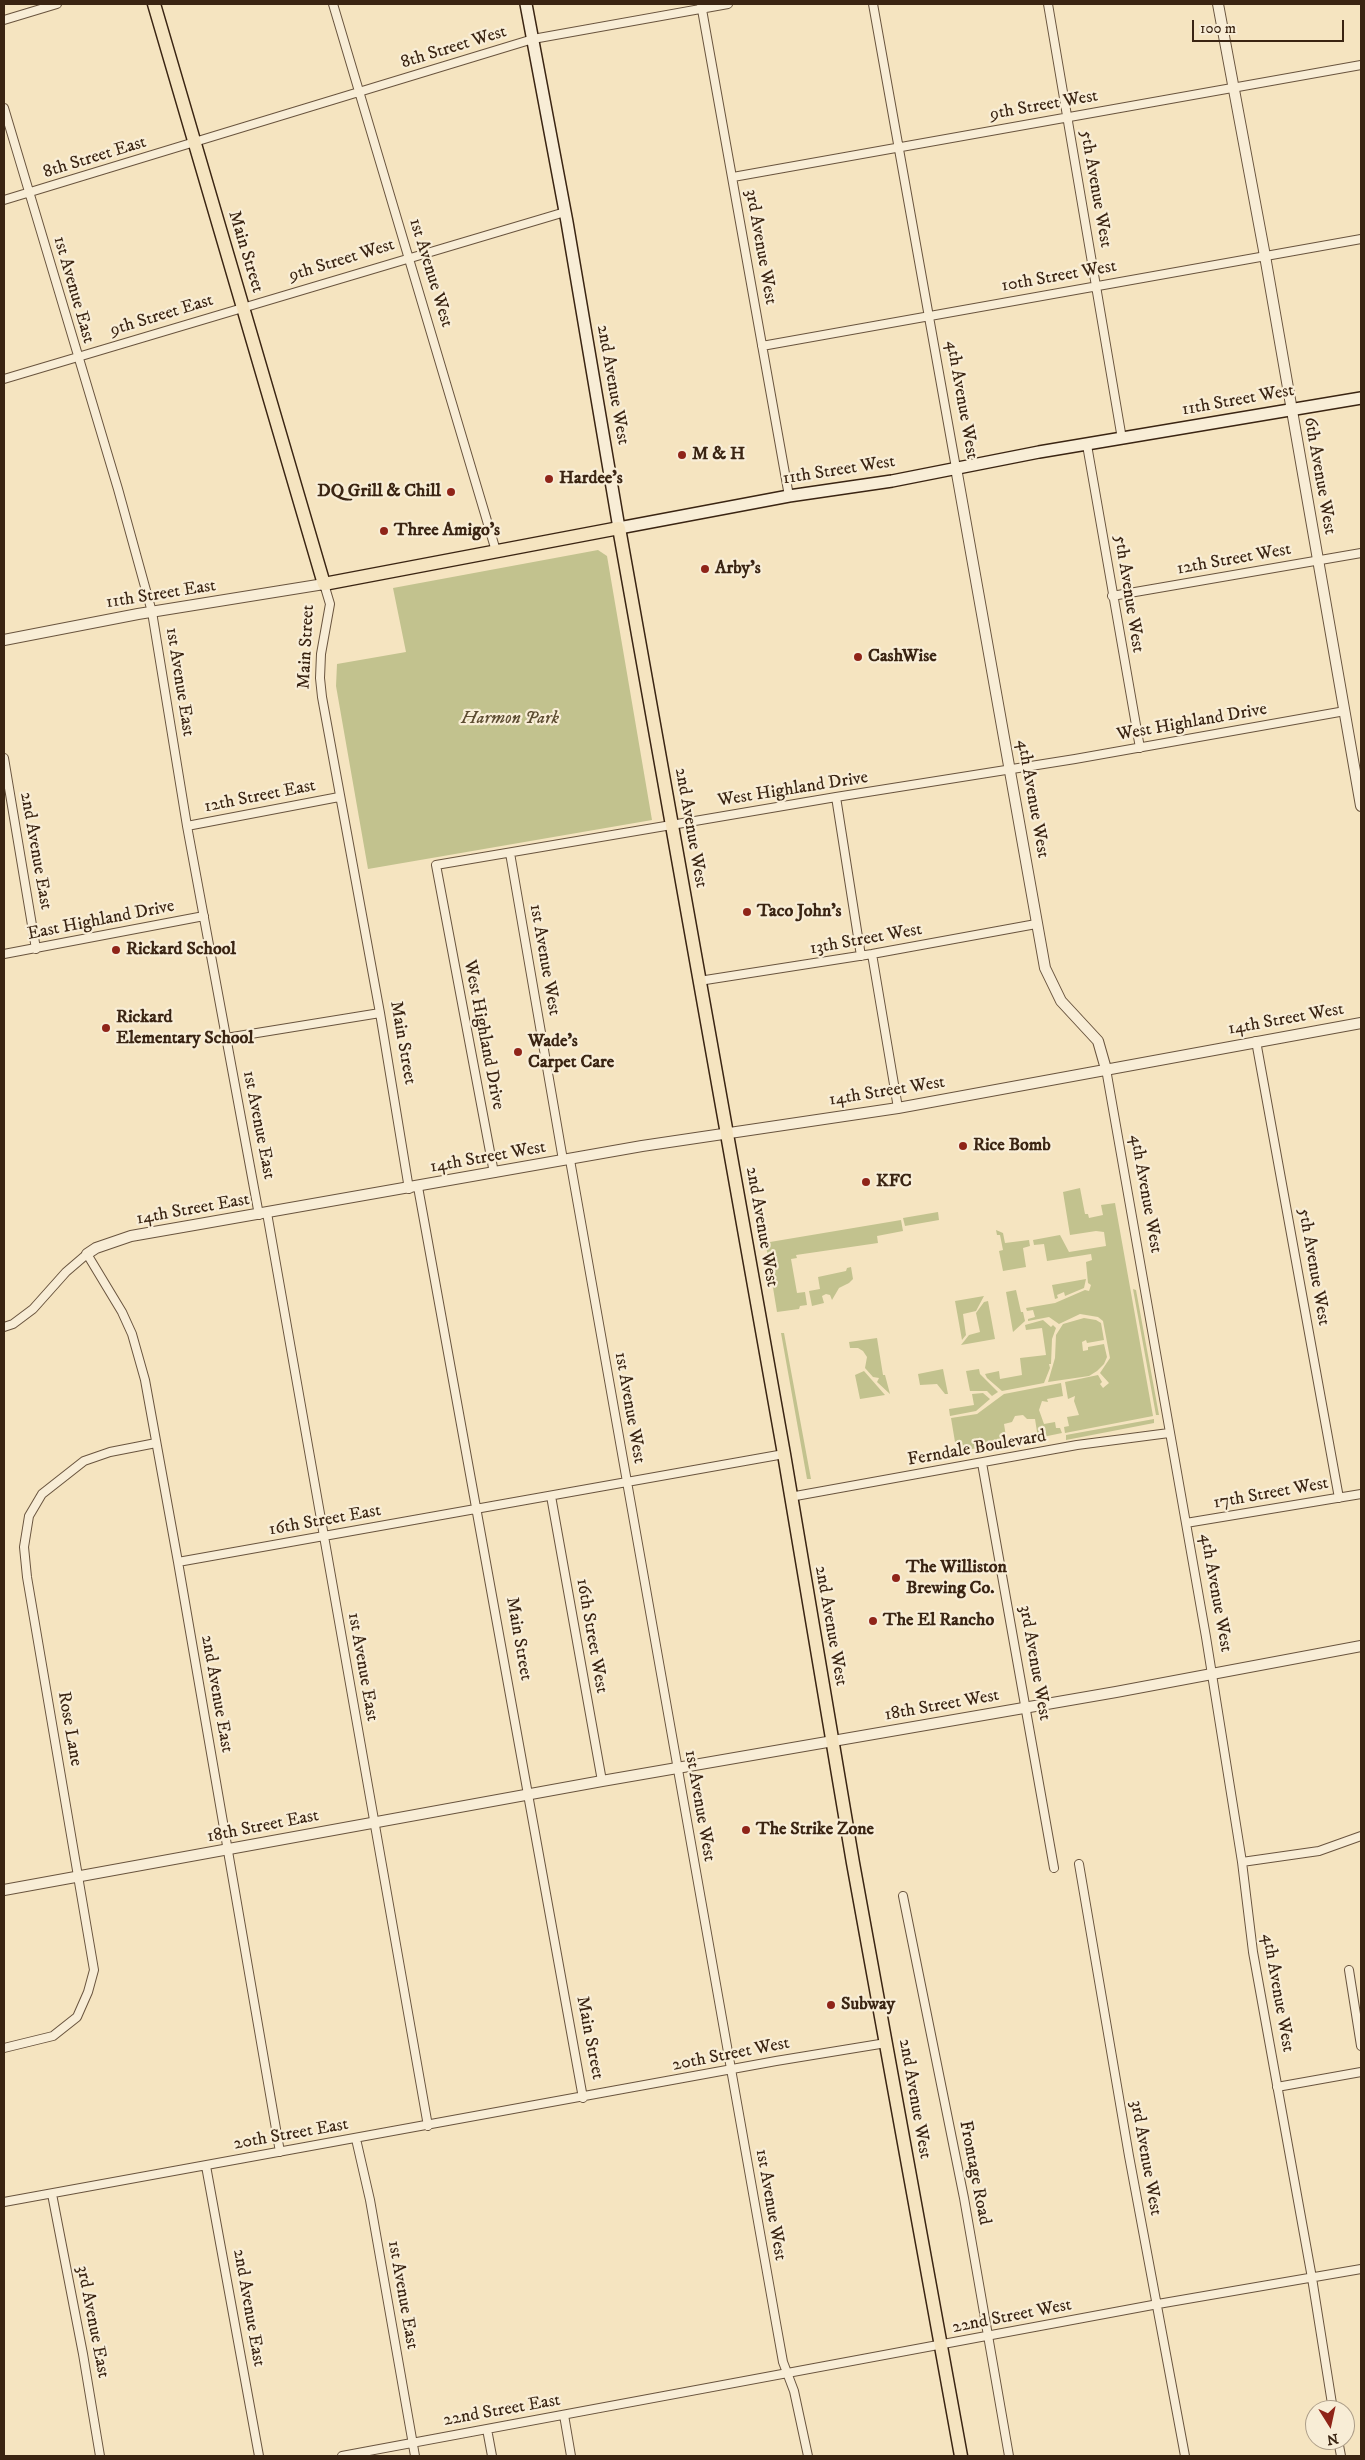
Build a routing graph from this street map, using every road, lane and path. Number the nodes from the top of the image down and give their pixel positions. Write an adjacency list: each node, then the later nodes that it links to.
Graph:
1 (57, 4): 10 (street)
2 (154, 4): 17 (main road, Main Street)
3 (333, 4): 14 (street, 1st Avenue West)
4 (526, 4): 11 (main road, 2nd Avenue West)
5 (728, 4): 9 (street, 8th Street West)
6 (873, 4): 18 (street, 4th Avenue West)
7 (1048, 4): 16 (street, 5th Avenue West)
8 (1218, 4): 13 (street, 6th Avenue West)
9 (701, 6): 11 (street, 8th Street West); 19 (street, 3rd Avenue West)
10 (4, 20)
11 (533, 39): 14 (street, 8th Street West); 22 (main road, 2nd Avenue West)
12 (1361, 65): 13 (street, 9th Street West)
13 (1232, 88): 16 (street, 9th Street West); 24 (street, 6th Avenue West)
14 (360, 93): 17 (street, 8th Street West); 25 (street, 1st Avenue West)
15 (4, 108): 20 (street, 1st Avenue East)
16 (1067, 118): 18 (street, 9th Street West); 26 (street, 5th Avenue West)
17 (194, 144): 20 (street, 8th Street East); 27 (main road, Main Street)
18 (899, 147): 19 (street, 9th Street West); 28 (street, 4th Avenue West)
19 (733, 177): 29 (street, 3rd Avenue West)
20 (29, 193): 21 (street, 8th Street East); 30 (street, 1st Avenue East)
21 (4, 200)
22 (565, 212): 25 (street, 9th Street West); 38 (main road, 2nd Avenue West)
23 (1361, 239): 24 (street, 10th Street West)
24 (1265, 256): 26 (street, 10th Street West); 33 (street, 6th Avenue West)
25 (409, 257): 27 (street, 9th Street West); 39 (street, 1st Avenue West)
26 (1096, 286): 28 (street, 10th Street West); 34 (street, 5th Avenue West)
27 (243, 307): 30 (street, 9th Street East); 42 (main road, Main Street)
28 (929, 315): 29 (street, 10th Street West); 36 (street, 4th Avenue West)
29 (762, 346): 37 (street, 3rd Avenue West)
30 (76, 357): 31 (street, 9th Street East); 44 (street, 1st Avenue East)
31 (4, 379)
32 (1361, 398): 33 (main road, 11th Street West)
33 (1291, 410): 34 (main road, 11th Street West); 41 (street, 6th Avenue West)
34 (1122, 438): 35 (main road, 11th Street West)
35 (1087, 445): 36 (main road, 11th Street West); 43 (street, 5th Avenue West)
36 (956, 468): 37 (main road, 11th Street West); 49 (street, 4th Avenue West)
37 (789, 496): 38 (main road, 11th Street West)
38 (620, 528): 39 (main road, 11th Street West); 54 (main road, 2nd Avenue West)
39 (496, 551): 42 (main road, 11th Street West)
40 (1361, 553): 41 (street, 12th Street West)
41 (1318, 560): 43 (street, 12th Street West); 46 (street, 6th Avenue West)
42 (324, 584): 44 (street, 11th Street East); 50 (street, Main Street)
43 (1112, 596): 47 (street, 5th Avenue West)
44 (152, 612): 45 (street, 11th Street East); 53 (street, 1st Avenue East)
45 (4, 640)
46 (1345, 711): 47 (street, West Highland Drive); 52 (street, 6th Avenue West)
47 (1140, 748): 49 (street, West Highland Drive)
48 (4, 758): 58 (street, 2nd Avenue East)
49 (1011, 770): 51 (street, West Highland Drive); 57 (street, 4th Avenue West)
50 (339, 797): 53 (street, 12th Street East); 63 (street, Main Street)
51 (836, 797): 54 (street, West Highland Drive); 61 (street)
52 (1361, 806)
53 (187, 826): 56 (street, 1st Avenue East)
54 (672, 826): 55 (street, West Highland Drive); 62 (main road, 2nd Avenue West)
55 (510, 853): 70 (street, 1st Avenue West); 71 (street, West Highland Drive)
56 (204, 916): 58 (street, East Highland Drive); 65 (street, 1st Avenue East)
57 (1036, 924): 60 (street, 13th Street West); 67 (street, 4th Avenue West)
58 (36, 948): 59 (street, East Highland Drive)
59 (4, 954)
60 (872, 954): 61 (street, 13th Street West); 68 (street)
61 (861, 956): 62 (street, 13th Street West)
62 (700, 981): 69 (main road, 2nd Avenue West)
63 (380, 1013): 65 (street); 72 (street, Main Street)
64 (1361, 1023): 66 (street, 14th Street West)
65 (226, 1038): 73 (street, 1st Avenue East)
66 (1256, 1041): 67 (street, 14th Street West); 84 (street, 5th Avenue West)
67 (1106, 1069): 68 (street, 14th Street West); 76 (street, 4th Avenue West)
68 (898, 1108): 69 (street, 14th Street West)
69 (726, 1133): 70 (street, 14th Street West); 78 (main road, 2nd Avenue West)
70 (567, 1160): 71 (street, 14th Street West); 80 (street, 1st Avenue West)
71 (494, 1173): 72 (street, 14th Street West)
72 (413, 1188): 73 (street, 14th Street East); 85 (street, Main Street)
73 (263, 1214): 74 (street, 14th Street East); 87 (street, 1st Avenue East)
74 (87, 1254): 75 (street, 14th Street East); 77 (street, 2nd Avenue East)
75 (4, 1327)
76 (1169, 1433): 79 (street, Ferndale Boulevard); 86 (street, 4th Avenue West)
77 (156, 1443): 88 (street, 2nd Avenue East); 102 (street, Rose Lane)
78 (784, 1454): 80 (street); 83 (main road, 2nd Avenue West)
79 (982, 1463): 83 (street, Ferndale Boulevard); 91 (street, 3rd Avenue West)
80 (627, 1482): 82 (street); 93 (street, 1st Avenue West)
81 (1361, 1494): 84 (street, 17th Street West)
82 (550, 1496): 85 (street); 94 (street, 16th Street West)
83 (790, 1497): 92 (main road, 2nd Avenue West)
84 (1339, 1498): 86 (street, 17th Street West)
85 (477, 1509): 87 (street, 16th Street East); 95 (street, Main Street)
86 (1186, 1523): 90 (street, 4th Avenue West)
87 (324, 1536): 88 (street, 16th Street East); 96 (street, 1st Avenue East)
88 (178, 1562): 98 (street, 2nd Avenue East)
89 (1361, 1646): 90 (street, 18th Street West)
90 (1212, 1674): 91 (street, 18th Street West); 99 (street, 4th Avenue West)
91 (1026, 1708): 92 (street, 18th Street West); 101 (street, 3rd Avenue West)
92 (833, 1741): 93 (street, 18th Street West); 106 (main road, 2nd Avenue West)
93 (677, 1768): 94 (street, 18th Street West); 109 (street, 1st Avenue West)
94 (602, 1781): 95 (street, 18th Street West)
95 (528, 1795): 96 (street, 18th Street East); 112 (street, Main Street)
96 (374, 1823): 98 (street, 18th Street East); 113 (street, 1st Avenue East)
97 (1361, 1836): 99 (street)
98 (228, 1850): 102 (street, 18th Street East); 115 (street, 2nd Avenue East)
99 (1242, 1862): 111 (street, 4th Avenue West)
100 (1079, 1864): 121 (street, 3rd Avenue West)
101 (1054, 1868)
102 (79, 1877): 103 (street, 18th Street East); 108 (street, Rose Lane)
103 (4, 1890)
104 (903, 1896): 122 (street, Frontage Road)
105 (1349, 1970): 107 (street)
106 (886, 2043): 109 (street, 20th Street West); 123 (main road, 2nd Avenue West)
107 (1361, 2046)
108 (4, 2048)
109 (732, 2070): 112 (street, 20th Street West); 124 (street, 1st Avenue West)
110 (1361, 2072): 111 (street)
111 (1277, 2087): 120 (street, 4th Avenue West)
112 (583, 2098): 113 (street, 20th Street East)
113 (428, 2126): 114 (street, 20th Street East)
114 (356, 2139): 115 (street, 20th Street East); 129 (street, 1st Avenue East)
115 (280, 2152): 116 (street, 20th Street East)
116 (206, 2166): 117 (street, 20th Street East); 131 (street, 2nd Avenue East)
117 (52, 2194): 118 (street, 20th Street East); 130 (street, 3rd Avenue East)
118 (4, 2202)
119 (1361, 2269): 120 (street, 22nd Street West)
120 (1312, 2278): 121 (street, 22nd Street West); 126 (street, 4th Avenue West)
121 (1158, 2304): 122 (street, 22nd Street West); 139 (street, 3rd Avenue West)
122 (988, 2336): 123 (street, 22nd Street West); 138 (street, Frontage Road)
123 (940, 2345): 124 (street, 22nd Street West); 137 (main road, 2nd Avenue West)
124 (787, 2374): 125 (street, 22nd Street West); 136 (street, 1st Avenue West)
125 (668, 2396): 127 (street, 22nd Street East)
126 (1331, 2400)
127 (564, 2415): 128 (street, 22nd Street East); 135 (street)
128 (487, 2429): 129 (street, 22nd Street East); 134 (street)
129 (413, 2443): 132 (street, 22nd Street East); 133 (street, 1st Avenue East)
130 (100, 2456)
131 (259, 2456)
132 (342, 2456)
133 (415, 2456)
134 (492, 2456)
135 (571, 2456)
136 (808, 2456)
137 (961, 2456)
138 (1009, 2456)
139 (1185, 2456)

